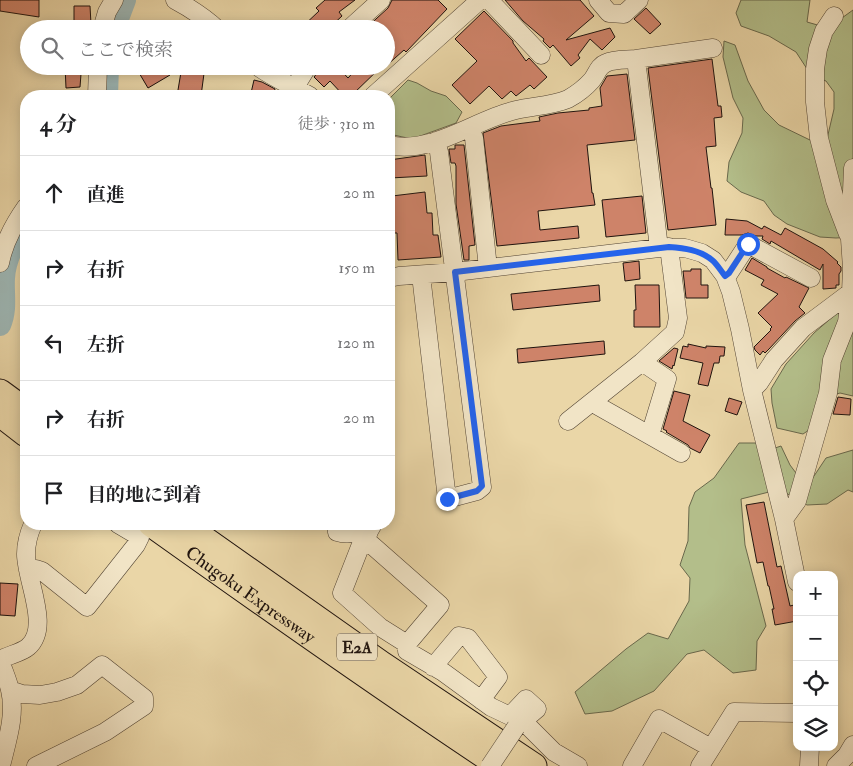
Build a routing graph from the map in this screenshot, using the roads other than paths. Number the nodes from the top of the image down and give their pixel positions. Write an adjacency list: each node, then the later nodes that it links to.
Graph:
1 (114, 0): 9 (street)
2 (174, 0): 10 (street)
3 (381, 0): 11 (street)
4 (480, 0): 21 (street)
5 (489, 0): 13 (street)
6 (598, 0): 7 (street)
7 (639, 0)
8 (834, 16): 27 (street)
9 (105, 20)
10 (207, 20)
11 (359, 20)
12 (713, 48): 14 (street)
13 (541, 55)
14 (636, 59): 22 (street); 28 (street)
15 (98, 75): 18 (street)
16 (271, 75): 19 (street)
17 (305, 75): 20 (street)
18 (97, 90)
19 (298, 90)
20 (302, 90)
21 (380, 90)
22 (470, 128): 23 (street); 30 (street)
23 (436, 141): 24 (street); 31 (street)
24 (395, 146)
25 (853, 168): 27 (street)
26 (20, 215): 29 (street)
27 (850, 239): 36 (street)
28 (664, 247): 30 (street); 33 (street); 37 (street)
29 (0, 263)
30 (488, 268): 31 (street)
31 (455, 272): 32 (street); 32 (street)
32 (421, 275): 34 (street)
33 (725, 276): 35 (street); 38 (street)
34 (395, 277)
35 (811, 278)
36 (851, 292): 38 (street); 47 (street)
37 (642, 362): 40 (street); 45 (street)
38 (752, 390): 47 (street)
39 (0, 392): 41 (highway)
40 (594, 401): 43 (street); 45 (street)
41 (20, 407)
42 (0, 414): 44 (highway)
43 (568, 421)
44 (20, 429)
45 (650, 434): 46 (street)
46 (681, 453)
47 (784, 519): 55 (street)
48 (30, 530): 54 (street)
49 (128, 530): 54 (street)
50 (158, 530): 69 (highway, Chugoku Expressway / E2A)
51 (192, 530): 70 (highway, Chugoku Expressway / E2A)
52 (337, 530): 53 (street)
53 (369, 532): 56 (street); 56 (street)
54 (28, 570): 57 (street)
55 (795, 571)
56 (407, 644): 58 (street)
57 (0, 660): 59 (street)
58 (433, 666): 60 (street); 60 (street)
59 (10, 690): 66 (street); 67 (street)
60 (482, 700): 62 (street)
61 (793, 713): 64 (street)
62 (520, 723): 68 (street, bridge); 71 (street)
63 (853, 745): 75 (street)
64 (711, 748): 72 (street); 73 (street)
65 (810, 751): 74 (street)
66 (1, 766)
67 (36, 766)
68 (490, 766)
69 (500, 766)
70 (534, 766)
71 (578, 766)
72 (632, 766)
73 (700, 766)
74 (809, 766)
75 (836, 766)

